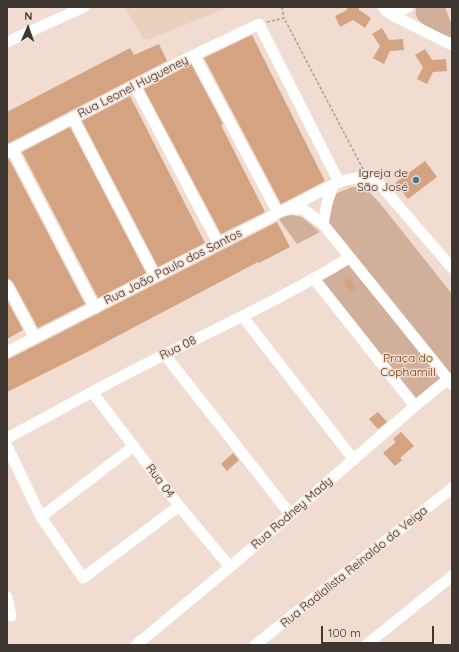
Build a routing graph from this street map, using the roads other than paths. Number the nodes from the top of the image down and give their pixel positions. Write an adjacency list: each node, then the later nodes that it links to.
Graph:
1 (84, 7): 5 (street)
2 (383, 7): 4 (street)
3 (408, 7): 4 (street)
4 (392, 15): 6 (street)
5 (7, 42)
6 (452, 45)
7 (194, 55): 8 (street, Rua Leonel Hugueney); 11 (street, Rua Leonel Hugueney); 12 (street)
8 (135, 86): 9 (street, Rua Leonel Hugueney); 14 (street)
9 (73, 118): 10 (street, Rua Leonel Hugueney); 17 (street)
10 (10, 150): 20 (street)
11 (336, 183): 12 (street, Rua João Paulo dos Santos); 13 (street); 16 (street, Rua João Paulo dos Santos)
12 (281, 211): 13 (street); 14 (street, Rua João Paulo dos Santos)
13 (323, 224): 15 (street)
14 (218, 244): 17 (street, Rua João Paulo dos Santos)
15 (349, 258): 18 (street, Rua 08); 25 (street)
16 (452, 268)
17 (155, 276): 20 (street, Rua João Paulo dos Santos)
18 (315, 280): 21 (street, Rua 08); 27 (street)
19 (7, 285): 22 (street)
20 (95, 308): 22 (street, Rua João Paulo dos Santos)
21 (243, 317): 24 (street, Rua 08); 31 (street)
22 (35, 338): 23 (street, Rua João Paulo dos Santos)
23 (7, 352)
24 (165, 355): 26 (street, Rua 08); 34 (street)
25 (450, 382): 27 (street, Rua Rodney Mady)
26 (93, 393): 28 (street, Rua 08); 30 (street, Rua 04)
27 (415, 406): 31 (street, Rua Rodney Mady)
28 (7, 438)
29 (7, 446): 35 (street)
30 (134, 446): 33 (street, Rua 04); 35 (street)
31 (354, 460): 34 (street, Rua Rodney Mady)
32 (452, 488): 41 (street, Rua Radialista Reinaldo da Veiga)
33 (179, 506): 35 (street); 36 (street, Rua 04)
34 (290, 514): 36 (street, Rua Rodney Mady)
35 (41, 517)
36 (230, 566): 40 (street, Rua Rodney Mady)
37 (452, 576): 42 (street)
38 (7, 597): 39 (street)
39 (11, 616)
40 (136, 645)
41 (255, 645)
42 (366, 645)

